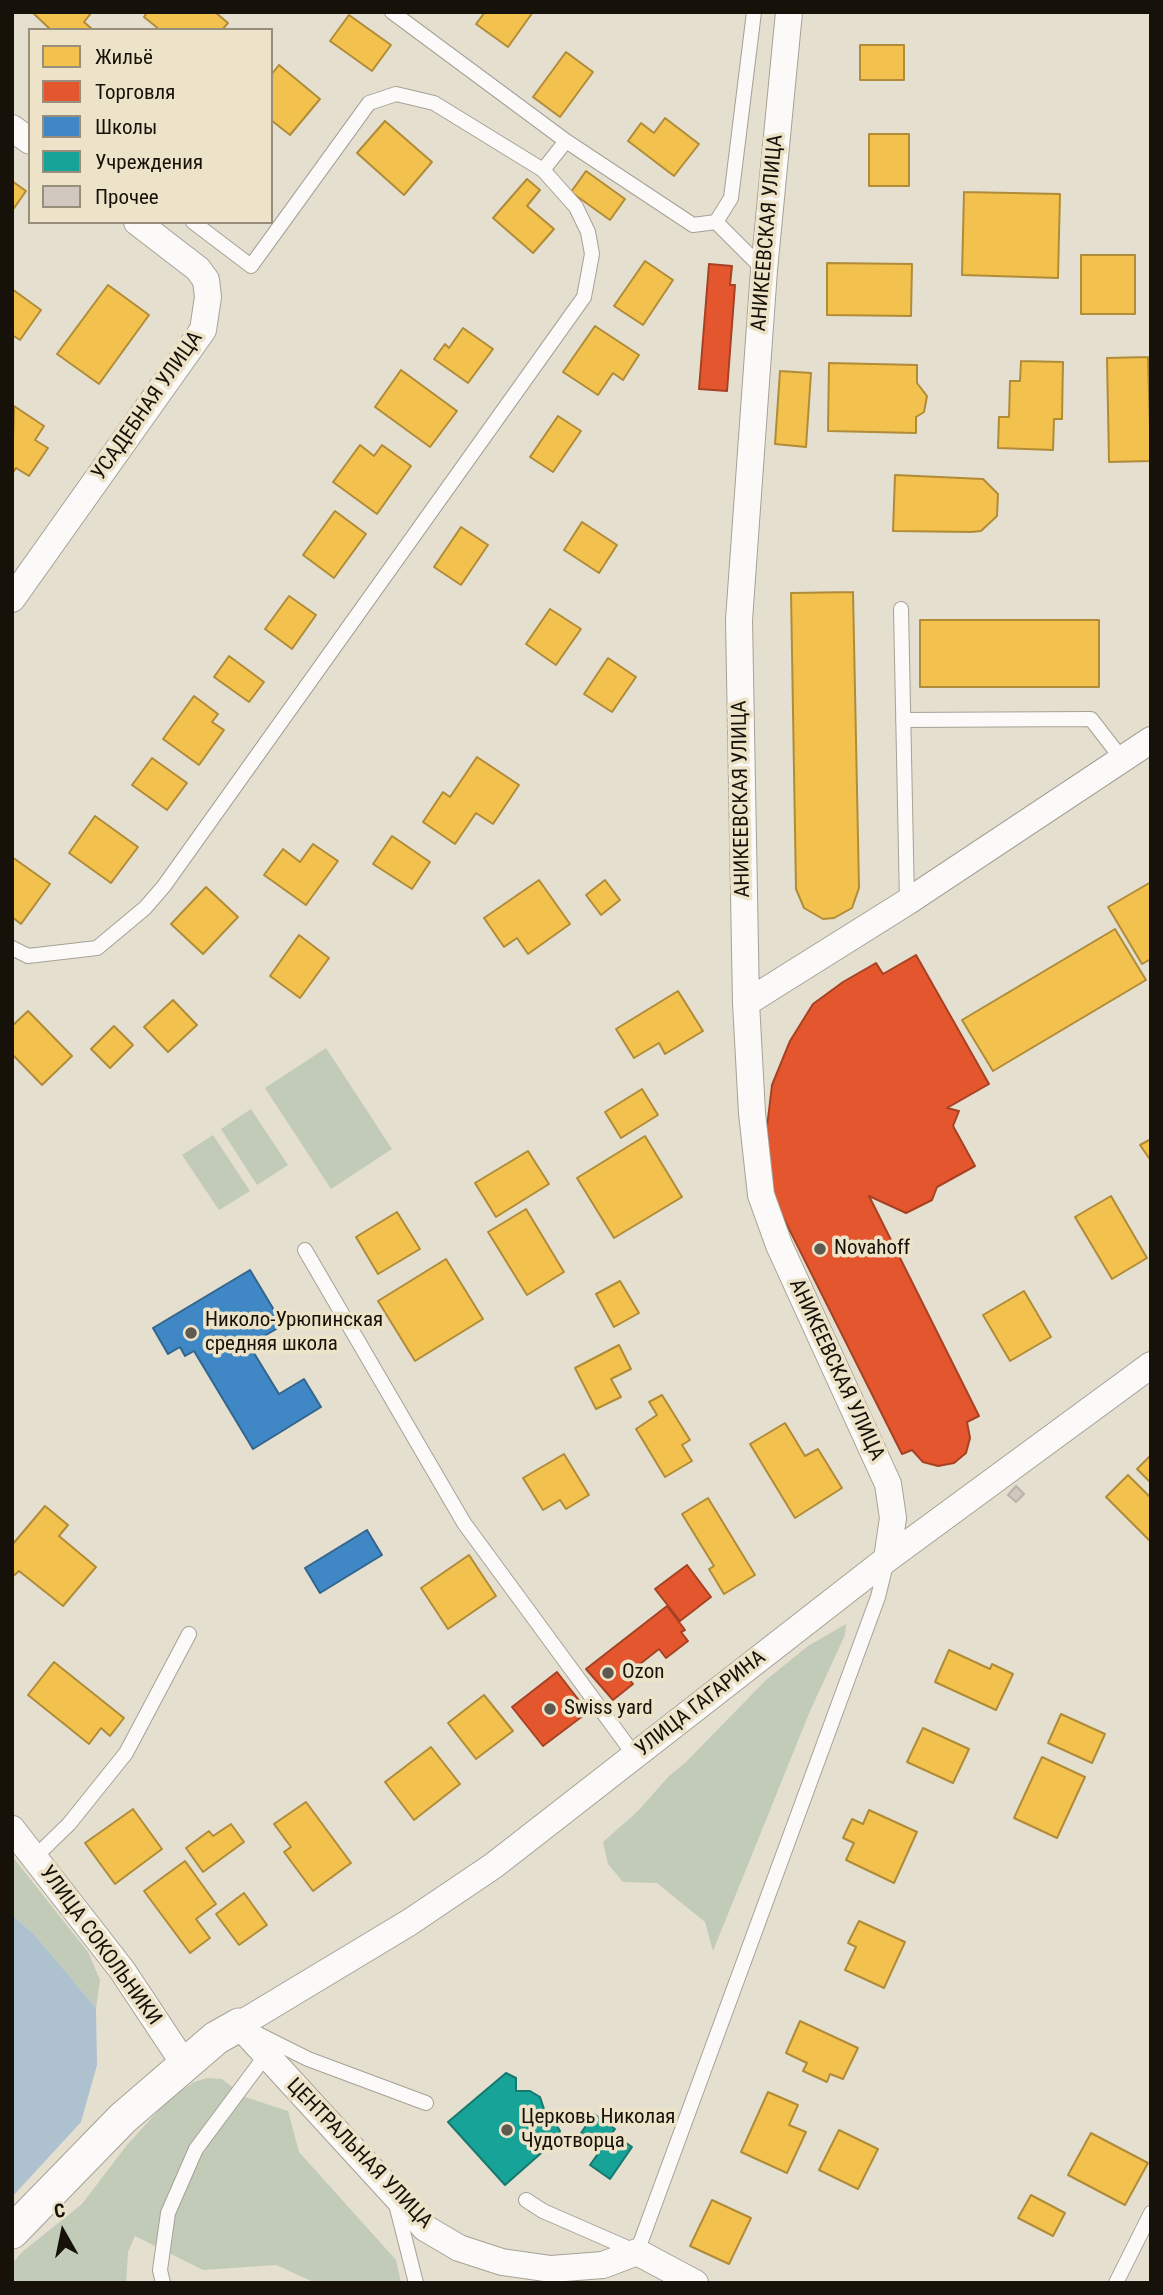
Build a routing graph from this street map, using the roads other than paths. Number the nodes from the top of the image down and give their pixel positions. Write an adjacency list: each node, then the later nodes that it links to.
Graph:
1 (392, 12): 6 (lane)
2 (754, 12): 8 (lane)
3 (789, 12): 11 (street, АНИКЕЕВСКАЯ УЛИЦА)
4 (12, 128): 5 (street)
5 (28, 140)
6 (566, 141): 7 (lane); 8 (lane)
7 (543, 170): 10 (lane); 18 (lane)
8 (716, 222): 11 (lane)
9 (140, 224): 12 (street, УСАДЕБНАЯ УЛИЦА)
10 (195, 224)
11 (764, 270): 19 (street, АНИКЕЕВСКАЯ УЛИЦА)
12 (12, 599)
13 (901, 609): 14 (lane)
14 (903, 720): 16 (lane); 17 (lane)
15 (1151, 740): 16 (street)
16 (1122, 759): 17 (street)
17 (907, 902): 19 (street)
18 (12, 948)
19 (746, 1003): 22 (street, АНИКЕЕВСКАЯ УЛИЦА)
20 (305, 1250): 24 (lane)
21 (1151, 1366): 22 (street, УЛИЦА ГАГАРИНА)
22 (887, 1559): 24 (street, УЛИЦА ГАГАРИНА); 35 (lane)
23 (189, 1634): 26 (lane)
24 (635, 1756): 27 (street, УЛИЦА ГАГАРИНА)
25 (12, 1829): 26 (street, УЛИЦА СОКОЛЬНИКИ)
26 (34, 1858): 29 (street, УЛИЦА СОКОЛЬНИКИ)
27 (239, 2025): 28 (street, ЦЕНТРАЛЬНАЯ УЛИЦА); 29 (street); 30 (lane)
28 (266, 2055): 31 (street, ЦЕНТРАЛЬНАЯ УЛИЦА); 36 (lane)
29 (184, 2065): 34 (street)
30 (426, 2104)
31 (394, 2195): 35 (street, ЦЕНТРАЛЬНАЯ УЛИЦА); 37 (lane)
32 (526, 2200): 35 (lane)
33 (1151, 2213): 39 (lane)
34 (12, 2232)
35 (637, 2252): 38 (street)
36 (163, 2283)
37 (416, 2283)
38 (695, 2283)
39 (1116, 2283)

